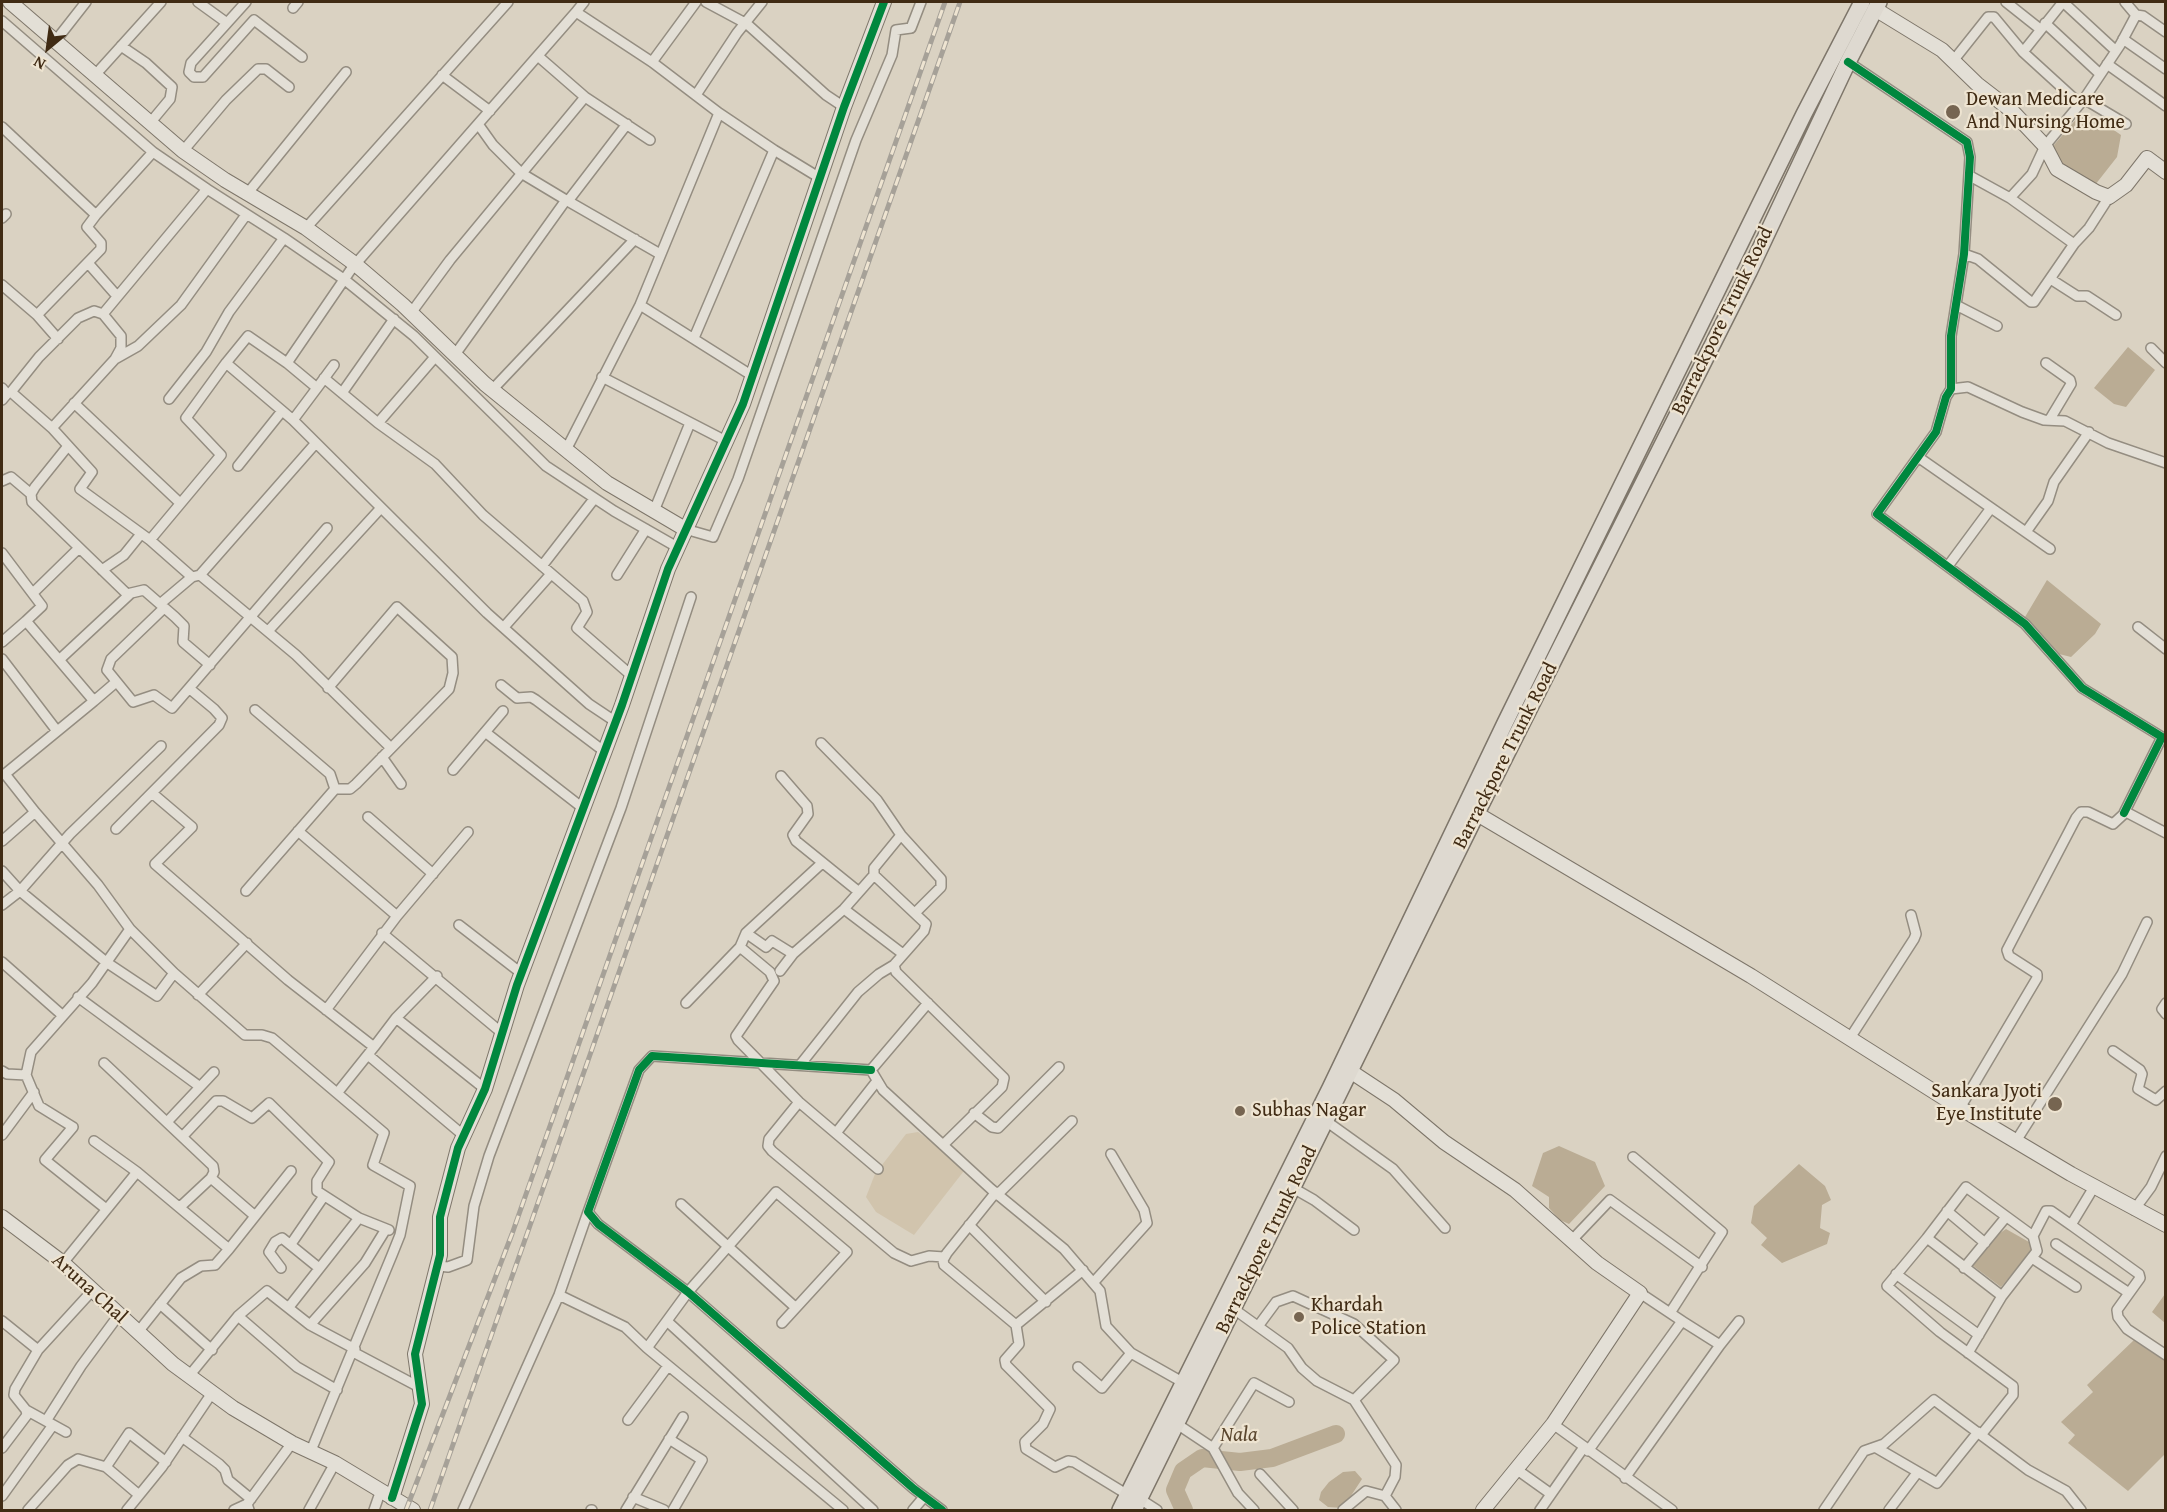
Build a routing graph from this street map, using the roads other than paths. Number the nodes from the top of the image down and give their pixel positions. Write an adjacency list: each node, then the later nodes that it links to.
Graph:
1 (10, 2): 24 (street)
2 (86, 2): 24 (street)
3 (161, 2): 26 (street)
4 (198, 2): 20 (street)
5 (246, 2): 20 (street)
6 (508, 2): 39 (street)
7 (584, 2): 17 (street)
8 (696, 2): 32 (street)
9 (706, 2): 21 (street)
10 (762, 2): 21 (street)
11 (884, 2): 45 (street)
12 (921, 2): 131 (street)
13 (2006, 2): 22 (street)
14 (2063, 2): 22 (street); 27 (street)
15 (2125, 2): 18 (street)
16 (1872, 4): 31 (street); 33 (main road, Barrackpore Trunk Road); 183 (main road, Barrackpore Trunk Road)
17 (576, 12): 30 (street); 32 (street)
18 (2136, 15): 23 (street); 25 (street)
19 (2, 21): 57 (street)
20 (227, 23): 29 (street)
21 (747, 24): 41 (street); 45 (street)
22 (2042, 26): 28 (street); 38 (street)
23 (2165, 29)
24 (57, 39): 37 (street)
25 (2122, 39): 27 (street); 35 (street)
26 (121, 46): 37 (street); 48 (street)
27 (2116, 51): 34 (street)
28 (2023, 52): 31 (street); 43 (street)
29 (302, 57)
30 (539, 57): 42 (street); 46 (street)
31 (1953, 61): 54 (street)
32 (652, 62): 41 (street)
33 (1848, 62): 60 (street); 183 (main road, Barrackpore Trunk Road)
34 (2107, 64): 38 (street); 44 (street)
35 (2166, 69)
36 (346, 72): 63 (street)
37 (96, 74): 48 (street)
38 (2100, 74): 43 (street)
39 (442, 75): 46 (street); 69 (street)
40 (289, 87): 56 (street)
41 (696, 95): 47 (street)
42 (585, 97): 50 (street); 59 (street)
43 (2082, 101): 51 (street); 54 (street)
44 (2166, 106)
45 (844, 107): 61 (street)
46 (490, 111): 49 (street)
47 (719, 113): 55 (street); 73 (street)
48 (150, 123): 56 (street)
49 (478, 124): 59 (street); 76 (street)
50 (627, 124): 53 (street); 66 (street)
51 (2126, 124)
52 (2, 127): 67 (street)
53 (650, 140)
54 (2045, 146): 64 (street); 65 (street)
55 (774, 150): 61 (street); 88 (street)
56 (183, 151): 63 (street)
57 (153, 152): 62 (street); 67 (street)
58 (2166, 172): 64 (street)
59 (521, 173): 66 (street); 82 (street)
60 (1970, 176): 65 (street); 74 (street)
61 (820, 178): 99 (street)
62 (207, 189): 68 (street); 79 (street)
63 (247, 194): 69 (street)
64 (2109, 197): 72 (street)
65 (2010, 198): 72 (street)
66 (567, 200): 71 (street); 91 (street)
67 (96, 215): 75 (street)
68 (246, 215): 70 (street); 93 (street)
69 (306, 228): 76 (street)
70 (284, 238): 76 (street); 107 (street)
71 (635, 239): 73 (street); 104 (street)
72 (2074, 244): 77 (street)
73 (660, 254): 80 (street)
74 (1964, 254): 77 (street); 81 (street)
75 (88, 263): 79 (street); 84 (street)
76 (350, 272): 82 (street); 86 (street); 95 (street)
77 (2052, 280): 85 (street)
78 (2, 285): 84 (street)
79 (117, 296): 83 (street)
80 (640, 304): 88 (street); 100 (street)
81 (1956, 305): 87 (street); 103 (street)
82 (411, 313): 91 (street)
83 (103, 314): 89 (street); 93 (street)
84 (37, 315): 89 (street)
85 (2116, 315)
86 (394, 319): 92 (street); 106 (street)
87 (1997, 326)
88 (694, 338): 99 (street)
89 (58, 339): 105 (street)
90 (2151, 348): 97 (street)
91 (454, 356): 104 (street)
92 (435, 357): 112 (street); 125 (street)
93 (116, 359): 108 (street)
94 (226, 363): 95 (street); 109 (street); 126 (street)
95 (287, 363): 102 (street)
96 (2046, 363): 110 (street)
97 (2166, 363)
98 (334, 364): 101 (street)
99 (751, 375): 116 (street)
100 (602, 377): 113 (street); 119 (street)
101 (324, 378): 102 (street); 106 (street)
102 (317, 388): 111 (street)
103 (1951, 389): 110 (street); 120 (street)
104 (492, 390): 119 (street)
105 (5, 393): 114 (street)
106 (342, 393): 112 (street)
107 (169, 399)
108 (74, 403): 114 (street); 126 (street)
109 (282, 411): 111 (street); 122 (street)
110 (2050, 419): 115 (street)
111 (293, 420): 117 (street)
112 (378, 423): 140 (street)
113 (690, 423): 116 (street); 129 (street)
114 (52, 428): 118 (street)
115 (2089, 432): 121 (street); 133 (street)
116 (726, 441): 131 (street)
117 (315, 444): 128 (street); 145 (street)
118 (68, 446): 124 (street); 134 (street)
119 (566, 450): 129 (street)
120 (1918, 457): 127 (street); 141 (street)
121 (2166, 463)
122 (238, 466)
123 (2, 481): 124 (street)
124 (31, 494): 137 (street)
125 (594, 499): 132 (street); 140 (street)
126 (180, 503): 135 (street)
127 (1991, 508): 133 (street); 141 (street)
128 (380, 509): 152 (street); 154 (street)
129 (654, 511): 131 (street)
130 (327, 528): 150 (street)
131 (685, 529): 136 (street)
132 (646, 530): 136 (street); 144 (street)
133 (2026, 532): 138 (street)
134 (141, 534): 135 (street); 142 (street)
135 (150, 540): 145 (street)
136 (677, 547): 160 (street)
137 (79, 548): 142 (street); 146 (street)
138 (2050, 549)
139 (2, 552): 146 (street)
140 (542, 566): 143 (street)
141 (1948, 566): 185 (street)
142 (102, 570): 147 (street)
143 (551, 574): 152 (street); 160 (street)
144 (617, 575)
145 (196, 576): 149 (street); 150 (street)
146 (34, 592): 151 (street)
147 (130, 594): 149 (street); 158 (street)
148 (691, 597): 302 (street)
149 (162, 606): 159 (street); 161 (street)
150 (252, 618): 154 (street); 159 (street)
151 (26, 621): 155 (street); 158 (street)
152 (504, 627): 168 (street)
153 (2138, 627): 156 (street)
154 (269, 630): 163 (street)
155 (2, 642)
156 (2166, 649)
157 (2, 659): 169 (street)
158 (59, 660): 165 (street)
159 (210, 665): 164 (street)
160 (632, 676): 168 (street)
161 (115, 683): 164 (street); 165 (street)
162 (501, 685): 174 (street)
163 (328, 688): 173 (street); 173 (street)
164 (190, 689): 181 (street)
165 (94, 701): 169 (street)
166 (255, 710): 180 (street)
167 (503, 711): 170 (street)
168 (616, 722): 174 (street)
169 (57, 731): 177 (street)
170 (485, 732): 176 (street); 182 (street)
171 (820, 742): 191 (street)
172 (161, 746): 193 (street)
173 (391, 748): 175 (street)
174 (605, 752): 182 (street)
175 (382, 757): 179 (street); 180 (street)
176 (453, 770)
177 (3, 771): 184 (street)
178 (781, 776): 194 (street)
179 (401, 784)
180 (336, 789): 188 (street)
181 (152, 793): 187 (street); 211 (street)
182 (584, 809): 220 (street)
183 (1471, 810): 232 (street); 242 (main road, Barrackpore Trunk Road); 319 (main road, Barrackpore Trunk Road)
184 (35, 812): 192 (street); 193 (street)
185 (2124, 813): 190 (street); 251 (street)
186 (368, 817): 196 (street)
187 (116, 829)
188 (298, 831): 199 (street); 204 (street)
189 (468, 832): 196 (street)
190 (2166, 833)
191 (901, 835): 197 (street); 203 (street)
192 (2, 841)
193 (63, 843): 198 (street); 208 (street)
194 (821, 864): 200 (street); 210 (street)
195 (2, 871): 198 (street)
196 (433, 874): 204 (street)
197 (874, 875): 200 (street); 203 (street)
198 (20, 891): 201 (street); 216 (street)
199 (246, 891)
200 (859, 892): 202 (street)
201 (2, 905)
202 (844, 909): 213 (street); 214 (street)
203 (915, 913): 214 (street)
204 (397, 915): 209 (street)
205 (1911, 915): 232 (street)
206 (2147, 922): 261 (street)
207 (459, 925): 220 (street)
208 (130, 929): 216 (street); 219 (street)
209 (382, 933): 221 (street); 227 (street)
210 (746, 933): 212 (street); 213 (street)
211 (247, 943): 222 (street); 227 (street)
212 (740, 947): 224 (street); 236 (street)
213 (793, 954): 218 (street)
214 (903, 954): 217 (street)
215 (2, 962): 229 (street)
216 (106, 962): 219 (street); 223 (street)
217 (894, 965): 225 (street); 237 (street)
218 (780, 971)
219 (174, 973): 222 (street)
220 (521, 973): 231 (street)
221 (437, 976): 230 (street); 231 (street)
222 (198, 994): 249 (street)
223 (78, 997): 229 (street); 245 (street)
224 (686, 1003)
225 (928, 1003): 239 (street); 252 (street)
226 (2166, 1003): 228 (street)
227 (326, 1010): 233 (street)
228 (2166, 1014)
229 (62, 1015): 243 (street)
230 (396, 1018): 233 (street); 246 (street)
231 (502, 1033): 246 (street)
232 (1850, 1038): 251 (street)
233 (371, 1051): 249 (street); 258 (street)
234 (2113, 1051): 247 (street)
235 (104, 1063): 255 (street)
236 (760, 1064): 237 (street); 250 (street); 279 (street)
237 (800, 1065): 239 (street)
238 (1059, 1067): 252 (street)
239 (871, 1070): 244 (street)
240 (2, 1071): 243 (street)
241 (214, 1071): 245 (street)
242 (1350, 1071): 254 (main road, Barrackpore Trunk Road); 293 (street)
243 (26, 1075): 248 (street)
244 (877, 1081): 256 (street); 262 (street)
245 (199, 1086): 255 (street)
246 (485, 1089): 258 (street)
247 (2166, 1091)
248 (33, 1092): 257 (street); 276 (street)
249 (338, 1092): 290 (street)
250 (799, 1102): 256 (street); 299 (street)
251 (1960, 1108): 261 (street)
252 (974, 1113): 262 (street)
253 (1072, 1121): 272 (street)
254 (1326, 1121): 271 (main road, Barrackpore Trunk Road); 287 (street)
255 (167, 1122): 259 (street)
256 (836, 1133): 266 (street)
257 (2, 1135)
258 (463, 1135): 302 (street)
259 (183, 1136): 269 (street); 273 (street)
260 (94, 1141): 268 (street)
261 (2016, 1141): 270 (street)
262 (943, 1145): 272 (street)
263 (1111, 1154): 309 (street)
264 (1633, 1156): 303 (street)
265 (2166, 1156): 277 (street)
266 (878, 1169)
267 (291, 1171): 280 (street)
268 (137, 1172): 275 (street); 276 (street)
269 (211, 1178): 275 (street); 280 (street)
270 (2094, 1187): 277 (street); 285 (street)
271 (1293, 1188): 289 (street); 319 (main road, Barrackpore Trunk Road)
272 (997, 1193): 284 (street); 307 (street)
273 (324, 1196): 283 (street); 295 (street)
274 (681, 1204): 298 (street)
275 (180, 1207): 297 (street)
276 (105, 1208): 301 (street)
277 (2134, 1209): 286 (street)
278 (1947, 1211): 282 (street); 292 (street); 294 (street)
279 (588, 1212): 312 (street); 315 (street)
280 (255, 1216): 297 (street)
281 (2, 1217): 301 (street, Aruna Chal)
282 (2007, 1217): 291 (street); 294 (street)
283 (359, 1218): 288 (street); 305 (street)
284 (969, 1225): 299 (street); 317 (street)
285 (2071, 1225): 291 (street); 314 (street)
286 (2166, 1225)
287 (1445, 1228)
288 (386, 1229): 290 (street); 330 (street)
289 (1354, 1230)
290 (400, 1235): 339 (street)
291 (2034, 1236): 300 (street)
292 (1927, 1238): 306 (street); 308 (street)
293 (1572, 1240): 303 (street); 313 (street)
294 (1985, 1243): 306 (street)
295 (291, 1244): 304 (street); 305 (street)
296 (2056, 1244): 314 (street)
297 (229, 1249): 318 (street)
298 (728, 1249): 312 (street); 321 (street); 321 (street)
299 (944, 1257): 331 (street)
300 (2032, 1258): 310 (street); 316 (street)
301 (63, 1263): 311 (street, Aruna Chal)
302 (438, 1266): 347 (street)
303 (1702, 1267): 322 (street)
304 (281, 1268)
305 (319, 1268): 320 (street)
306 (1964, 1268): 316 (street)
307 (1083, 1270): 309 (street); 317 (street)
308 (1896, 1274): 334 (street); 341 (street)
309 (1093, 1283): 340 (street)
310 (2076, 1287)
311 (92, 1291): 323 (street, Aruna Chal); 337 (street)
312 (688, 1292): 328 (street); 381 (street)
313 (1640, 1293): 322 (street); 357 (street)
314 (2129, 1293): 342 (street)
315 (559, 1295): 336 (street); 391 (street)
316 (2002, 1296): 334 (street)
317 (1046, 1302): 331 (street)
318 (160, 1304): 333 (street); 338 (street)
319 (1229, 1306): 332 (street); 346 (main road, Barrackpore Trunk Road); 356 (main road, Barrackpore Trunk Road)
320 (289, 1307): 324 (street); 330 (street)
321 (795, 1307): 329 (street)
322 (1670, 1313): 326 (street)
323 (118, 1316): 333 (street, Aruna Chal); 355 (street)
324 (238, 1316): 338 (street); 348 (street)
325 (2, 1321): 337 (street)
326 (1682, 1321): 335 (street); 366 (street)
327 (1739, 1321): 335 (street)
328 (668, 1322): 336 (street); 396 (street)
329 (782, 1323)
330 (310, 1325): 339 (street)
331 (1016, 1325): 382 (street)
332 (1259, 1325): 350 (street); 350 (street)
333 (138, 1332): 345 (street, Aruna Chal)
334 (1979, 1335): 341 (street)
335 (1720, 1345): 374 (street)
336 (647, 1348): 343 (street)
337 (38, 1350): 352 (street)
338 (212, 1350): 345 (street)
339 (354, 1351): 347 (street); 348 (street)
340 (1131, 1353): 344 (street); 346 (street)
341 (1968, 1353): 359 (street)
342 (2166, 1355)
343 (668, 1366): 354 (street); 395 (street)
344 (1078, 1367)
345 (189, 1376): 349 (street, Aruna Chal)
346 (1184, 1383): 382 (main road, Barrackpore Trunk Road)
347 (421, 1388): 375 (street)
348 (337, 1390): 367 (street)
349 (212, 1393): 360 (street); 362 (street, Aruna Chal)
350 (1354, 1400): 379 (street)
351 (1289, 1402): 365 (street)
352 (27, 1410): 355 (street); 364 (street)
353 (683, 1417): 361 (street)
354 (628, 1420)
355 (50, 1423): 358 (street); 378 (street)
356 (1177, 1424): 365 (street); 382 (main road, Barrackpore Trunk Road)
357 (1553, 1424): 366 (street); 371 (street)
358 (66, 1432)
359 (1980, 1434): 363 (street); 372 (street); 410 (street)
360 (182, 1437): 368 (street); 383 (street)
361 (669, 1439): 380 (street); 394 (street)
362 (292, 1443): 367 (street, Aruna Chal); 383 (street)
363 (1875, 1447): 372 (street); 408 (street)
364 (2, 1448)
365 (1213, 1448): 401 (street)
366 (1586, 1449): 374 (street); 376 (street)
367 (310, 1453): 369 (street, Aruna Chal)
368 (166, 1462): 370 (street); 377 (street)
369 (335, 1463): 375 (street, Aruna Chal); 388 (street)
370 (106, 1467): 377 (street); 385 (street)
371 (1516, 1469): 376 (street); 405 (street)
372 (1917, 1473): 409 (street)
373 (1260, 1474): 402 (street)
374 (1625, 1478): 384 (street)
375 (387, 1494): 389 (street); 390 (street, Aruna Chal)
376 (1551, 1494): 406 (street)
377 (140, 1495): 386 (street)
378 (2, 1496)
379 (1385, 1496): 403 (street); 404 (street)
380 (633, 1497): 392 (street); 393 (street)
381 (924, 1497): 397 (street); 398 (street)
382 (1134, 1502): 399 (main road, Barrackpore Trunk Road); 400 (street)
383 (249, 1505): 387 (street)
384 (1659, 1507): 407 (street)
385 (28, 1510)
386 (127, 1510)
387 (234, 1510)
388 (309, 1510)
389 (374, 1510)
390 (413, 1510)
391 (463, 1510)
392 (626, 1510)
393 (664, 1510)
394 (673, 1510)
395 (843, 1510)
396 (873, 1510)
397 (914, 1510)
398 (942, 1510)
399 (1120, 1510)
400 (1157, 1510)
401 (1254, 1510)
402 (1293, 1510)
403 (1343, 1510)
404 (1396, 1510)
405 (1483, 1510)
406 (1540, 1510)
407 (1672, 1510)
408 (1824, 1510)
409 (1889, 1510)
410 (2081, 1510)

